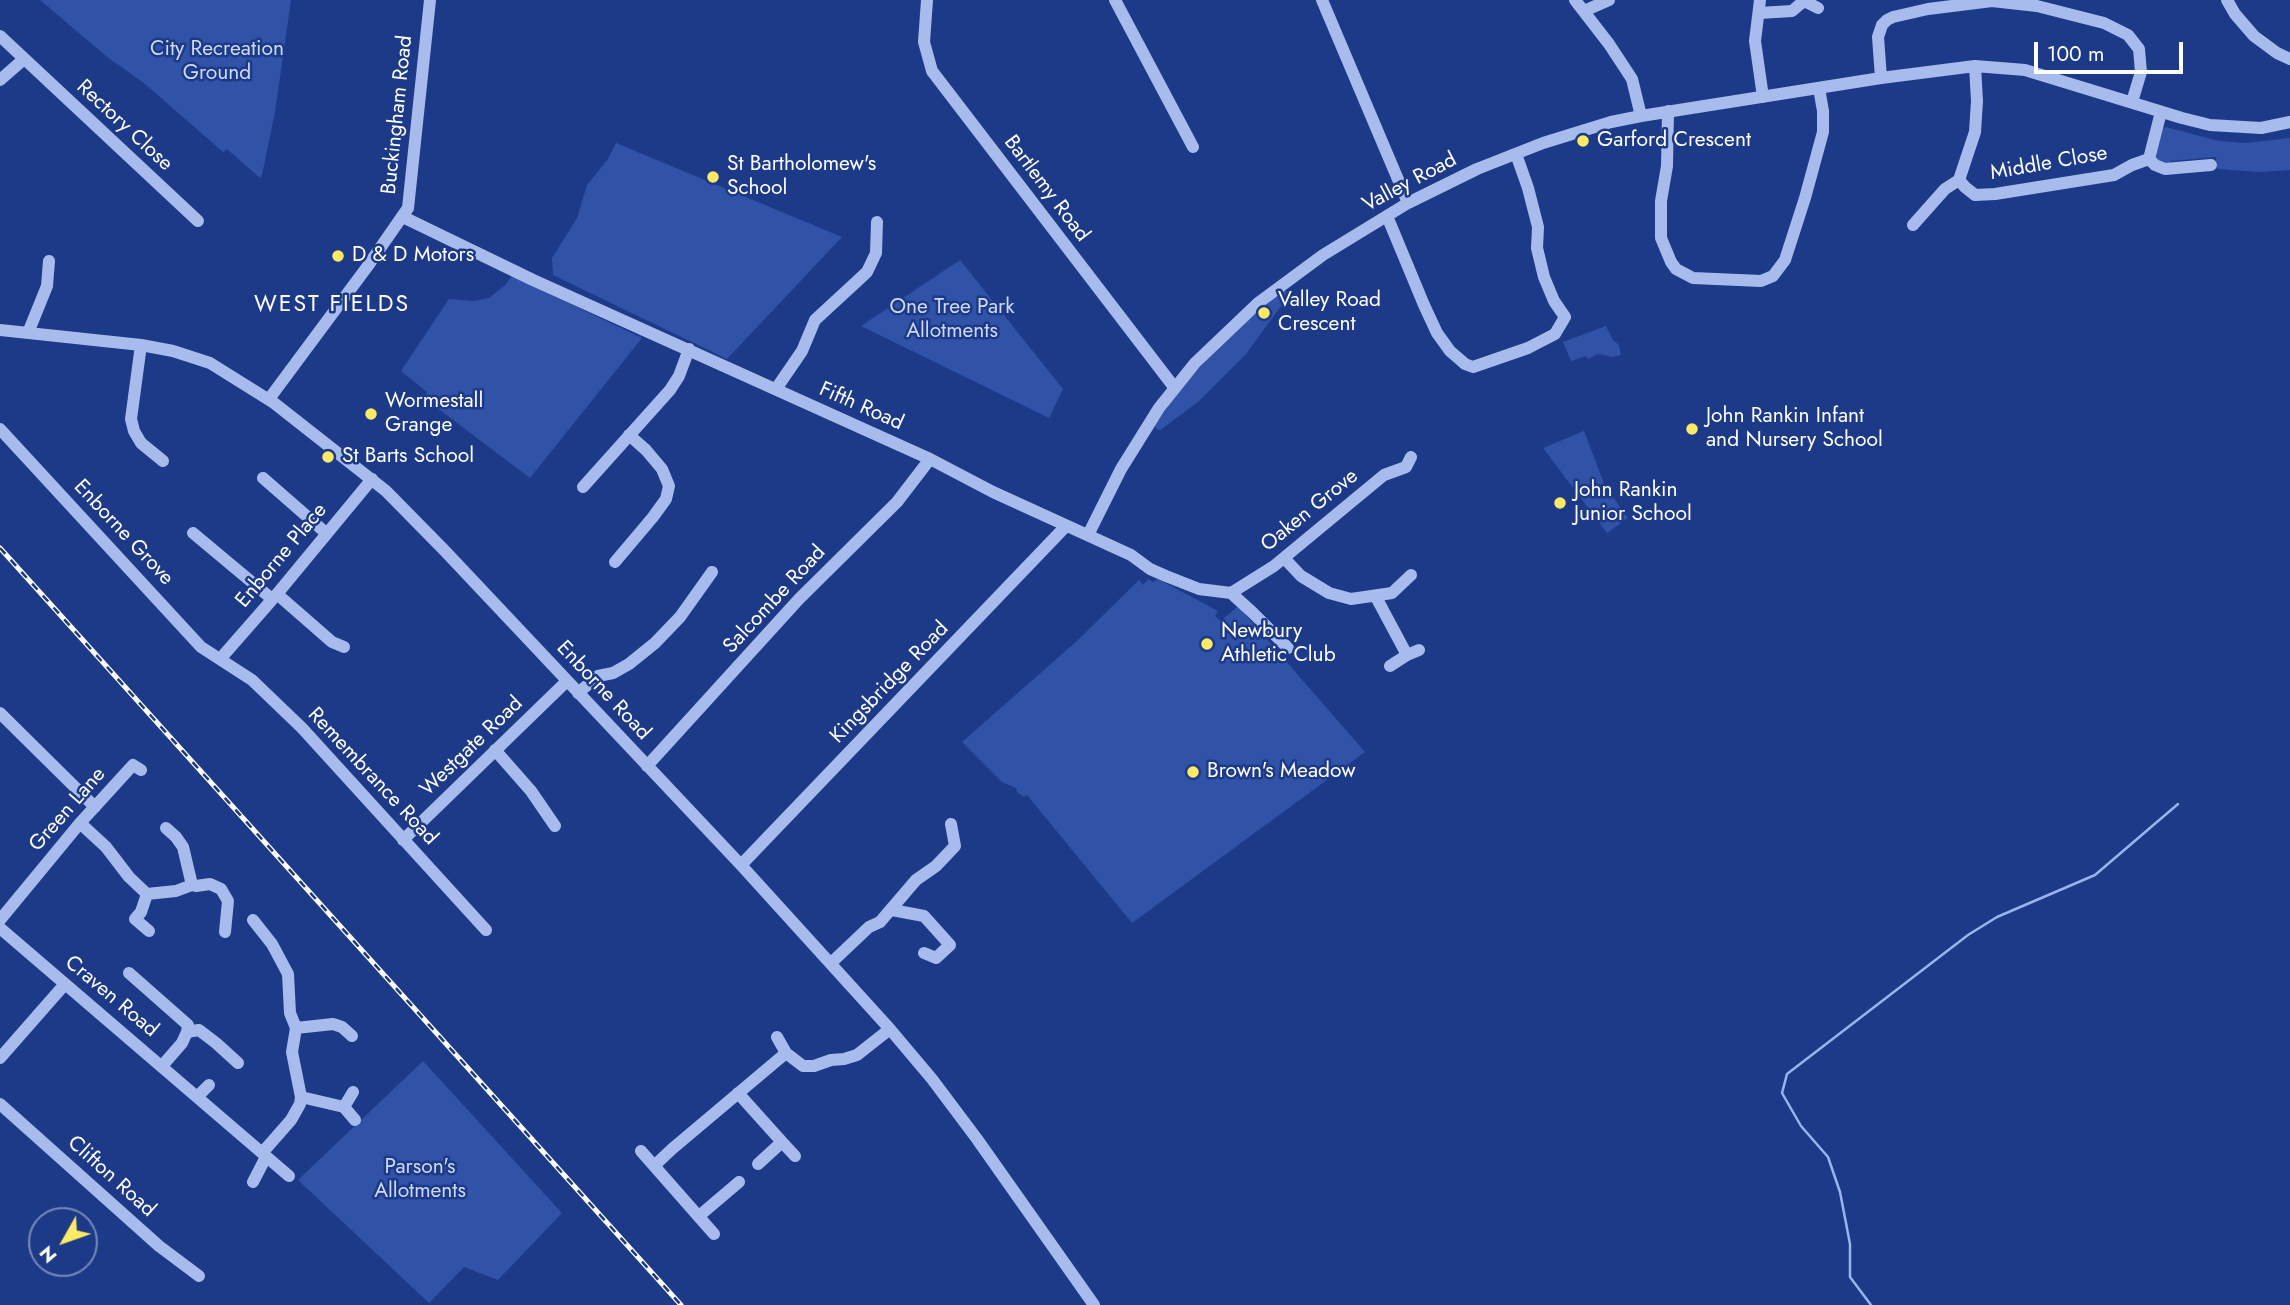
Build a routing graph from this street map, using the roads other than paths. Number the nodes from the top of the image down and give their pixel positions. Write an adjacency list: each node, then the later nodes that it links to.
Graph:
1 (430, 0): 31 (street, Buckingham Road)
2 (927, 0): 42 (street, Bartlemy Road)
3 (1115, 0): 24 (street)
4 (1322, 0): 29 (street)
5 (1575, 0): 10 (street)
6 (1609, 0): 10 (street)
7 (2227, 0): 13 (street)
8 (1759, 6): 9 (street); 18 (street)
9 (1818, 8)
10 (1584, 11): 22 (street)
11 (0, 36): 12 (street, Rectory Close)
12 (24, 59): 16 (street); 32 (street, Rectory Close)
13 (2290, 59)
14 (1975, 65): 15 (street, Valley Road); 19 (street, Valley Road); 28 (street, Middle Close)
15 (1881, 78): 17 (street, Valley Road); 19 (street)
16 (0, 80)
17 (1819, 88): 18 (street, Valley Road); 20 (street)
18 (1763, 97): 20 (street, Valley Road)
19 (2132, 102): 21 (street, Valley Road)
20 (1668, 111): 22 (street, Valley Road)
21 (2161, 112): 23 (street, Valley Road); 26 (street)
22 (1641, 116): 25 (street, Valley Road)
23 (2290, 122)
24 (1193, 146)
25 (1516, 154): 29 (street, Valley Road); 30 (street)
26 (2149, 159): 27 (street); 28 (street, Middle Close)
27 (2211, 165)
28 (1959, 180): 34 (street, Middle Close)
29 (1408, 203): 30 (street, Valley Road)
30 (1387, 216): 42 (street, Valley Road)
31 (403, 217): 41 (street, Fifth Road); 44 (street, Buckingham Road)
32 (198, 221)
33 (877, 222): 35 (street)
34 (1913, 225)
35 (877, 239): 36 (street); 43 (street)
36 (891, 240)
37 (49, 261): 39 (street)
38 (0, 330): 39 (street, Enborne Road)
39 (28, 333): 40 (street, Enborne Road)
40 (141, 345): 44 (street, Enborne Road); 49 (street)
41 (689, 349): 43 (street, Fifth Road); 46 (street)
42 (1174, 387): 56 (street, Valley Road)
43 (776, 390): 48 (street, Fifth Road)
44 (269, 399): 51 (street, Enborne Road)
45 (0, 429): 66 (street, Enborne Grove)
46 (629, 435): 52 (street); 58 (street)
47 (1411, 457): 57 (street, Oaken Grove)
48 (930, 459): 53 (street, Fifth Road); 72 (street, Salcombe Road)
49 (163, 461)
50 (263, 478): 55 (street)
51 (372, 479): 55 (street, Enborne Place); 68 (street, Enborne Road)
52 (583, 488)
53 (1066, 526): 56 (street, Fifth Road); 80 (street, Kingsbridge Road)
54 (193, 533): 62 (street)
55 (326, 533): 62 (street, Enborne Place)
56 (1088, 535): 61 (street, Fifth Road)
57 (1284, 558): 61 (street, Oaken Grove); 63 (street)
58 (615, 562)
59 (712, 572): 69 (street)
60 (1411, 575): 63 (street)
61 (1231, 593): 65 (street)
62 (275, 597): 64 (street); 66 (street, Enborne Place)
63 (1376, 597): 67 (street)
64 (344, 647)
65 (1288, 648)
66 (221, 658): 79 (street, Remembrance Road)
67 (1390, 666)
68 (567, 681): 69 (street, Enborne Road); 71 (street, Westgate Road)
69 (578, 693): 72 (street, Enborne Road)
70 (0, 713): 74 (street)
71 (495, 750): 77 (street); 79 (street, Westgate Road)
72 (647, 766): 80 (street, Enborne Road)
73 (141, 770): 74 (street, Green Lane)
74 (95, 807): 75 (street, Green Lane)
75 (80, 823): 82 (street); 84 (street, Green Lane)
76 (951, 824): 83 (street)
77 (555, 825)
78 (166, 828): 81 (street)
79 (403, 840): 87 (street, Remembrance Road)
80 (741, 865): 91 (street, Enborne Road)
81 (192, 885): 82 (street); 89 (street)
82 (147, 894): 88 (street)
83 (892, 909): 90 (street); 91 (street)
84 (0, 920)
85 (253, 920): 95 (street)
86 (0, 928): 93 (street, Craven Road)
87 (486, 930)
88 (149, 931)
89 (225, 933)
90 (924, 953)
91 (831, 963): 96 (street, Enborne Road)
92 (129, 973): 94 (street)
93 (65, 984): 100 (street); 102 (street, Craven Road)
94 (197, 1028): 101 (street); 102 (street)
95 (296, 1028): 97 (street); 107 (street)
96 (890, 1029): 99 (street); 123 (street, Enborne Road)
97 (352, 1036)
98 (777, 1037): 99 (street)
99 (786, 1053): 105 (street)
100 (0, 1058)
101 (238, 1063)
102 (162, 1066): 106 (street, Craven Road)
103 (209, 1085): 106 (street)
104 (353, 1092): 109 (street)
105 (738, 1093): 111 (street); 116 (street)
106 (197, 1097): 113 (street, Craven Road)
107 (301, 1097): 109 (street); 113 (street)
108 (0, 1104): 122 (street, Clifton Road)
109 (344, 1107): 110 (street)
110 (355, 1120)
111 (782, 1142): 114 (street); 115 (street)
112 (641, 1151): 116 (street)
113 (264, 1155): 117 (street, Craven Road); 118 (street)
114 (794, 1156)
115 (758, 1164)
116 (654, 1167): 120 (street)
117 (289, 1176)
118 (253, 1182)
119 (739, 1182): 120 (street)
120 (699, 1216): 121 (street)
121 (714, 1234)
122 (199, 1276)
123 (1094, 1305)

